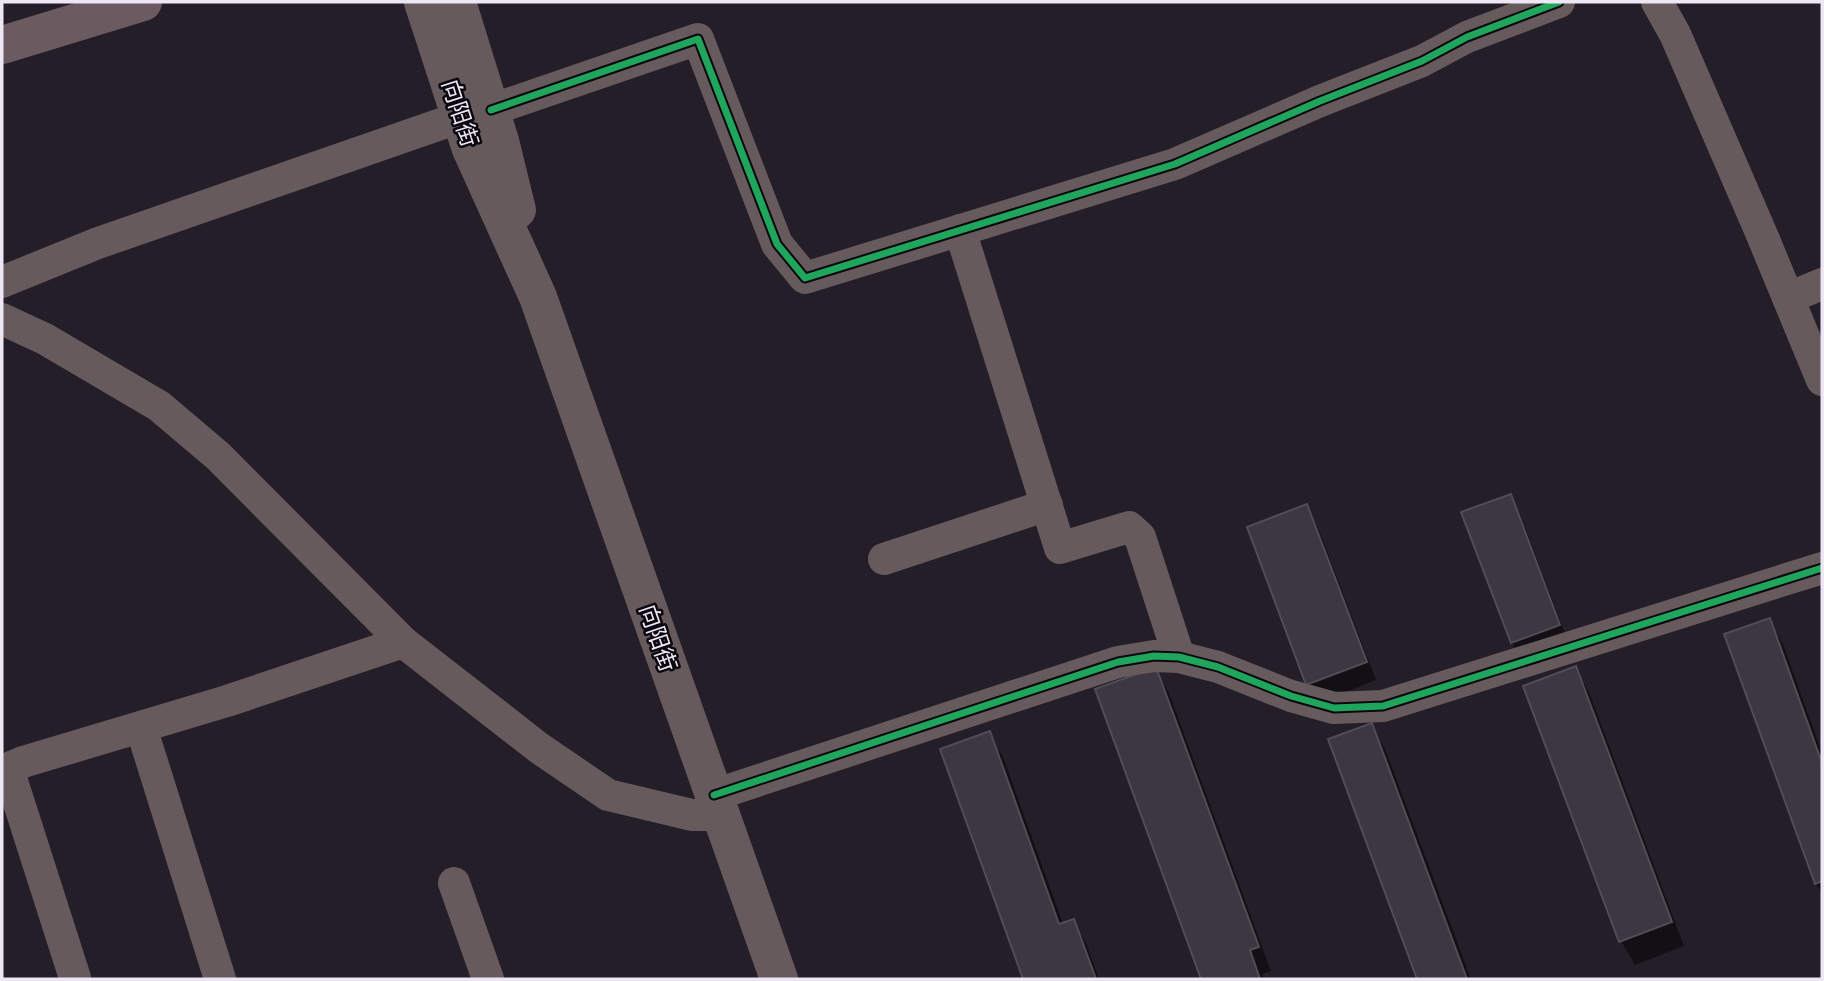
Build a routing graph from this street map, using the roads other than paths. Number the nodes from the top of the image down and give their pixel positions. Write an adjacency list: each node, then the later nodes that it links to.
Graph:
1 (143, 2): 6 (main road)
2 (424, 2): 7 (street, 向阳街)
3 (457, 2): 7 (street, 向阳街)
4 (1559, 2): 8 (street)
5 (1657, 2): 11 (street)
6 (2, 45)
7 (476, 113): 8 (street); 9 (street); 20 (street, 向阳街)
8 (960, 230): 14 (street)
9 (2, 282)
10 (1822, 284): 11 (street)
11 (1788, 298): 13 (street)
12 (2, 318): 17 (street)
13 (1822, 380)
14 (1047, 505): 15 (street); 18 (street)
15 (884, 559)
16 (1822, 568): 18 (street)
17 (403, 642): 19 (street); 20 (street)
18 (1179, 657): 20 (street)
19 (141, 727): 22 (street); 23 (street)
20 (717, 805): 25 (street, 向阳街)
21 (454, 883): 24 (street)
22 (75, 978)
23 (220, 979)
24 (488, 979)
25 (779, 979)

